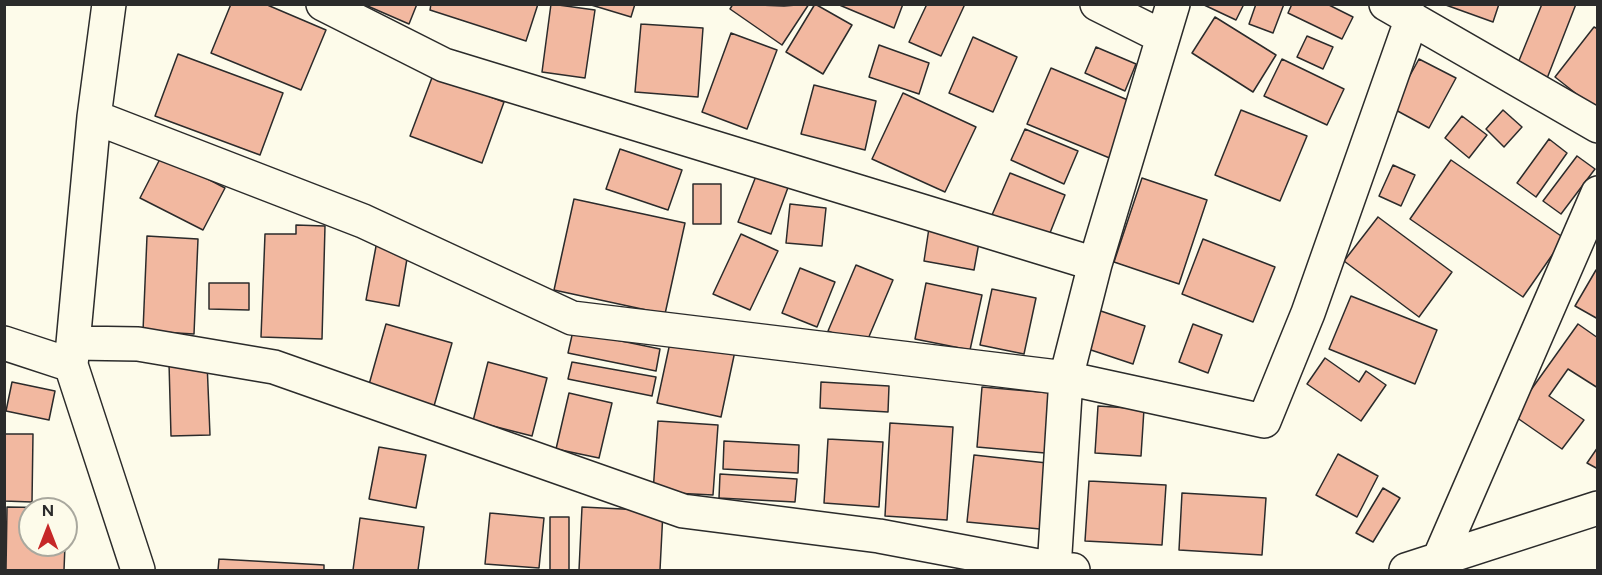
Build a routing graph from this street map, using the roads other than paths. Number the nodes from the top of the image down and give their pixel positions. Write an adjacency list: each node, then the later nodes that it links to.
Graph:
1 (109, 4): 7 (street)
2 (323, 4): 10 (street)
3 (1097, 4): 6 (street)
4 (1173, 4): 6 (street)
5 (1399, 11): 8 (street); 13 (street)
6 (1163, 37): 10 (street)
7 (94, 117): 12 (street); 13 (street)
8 (1598, 126)
9 (1598, 193): 15 (street)
10 (1095, 264): 13 (street)
11 (4, 343): 12 (street)
12 (73, 354): 16 (street); 17 (street)
13 (1066, 378): 17 (street)
14 (1598, 508): 15 (street)
15 (1439, 560): 18 (street)
16 (138, 570)
17 (1063, 570)
18 (1406, 570)

